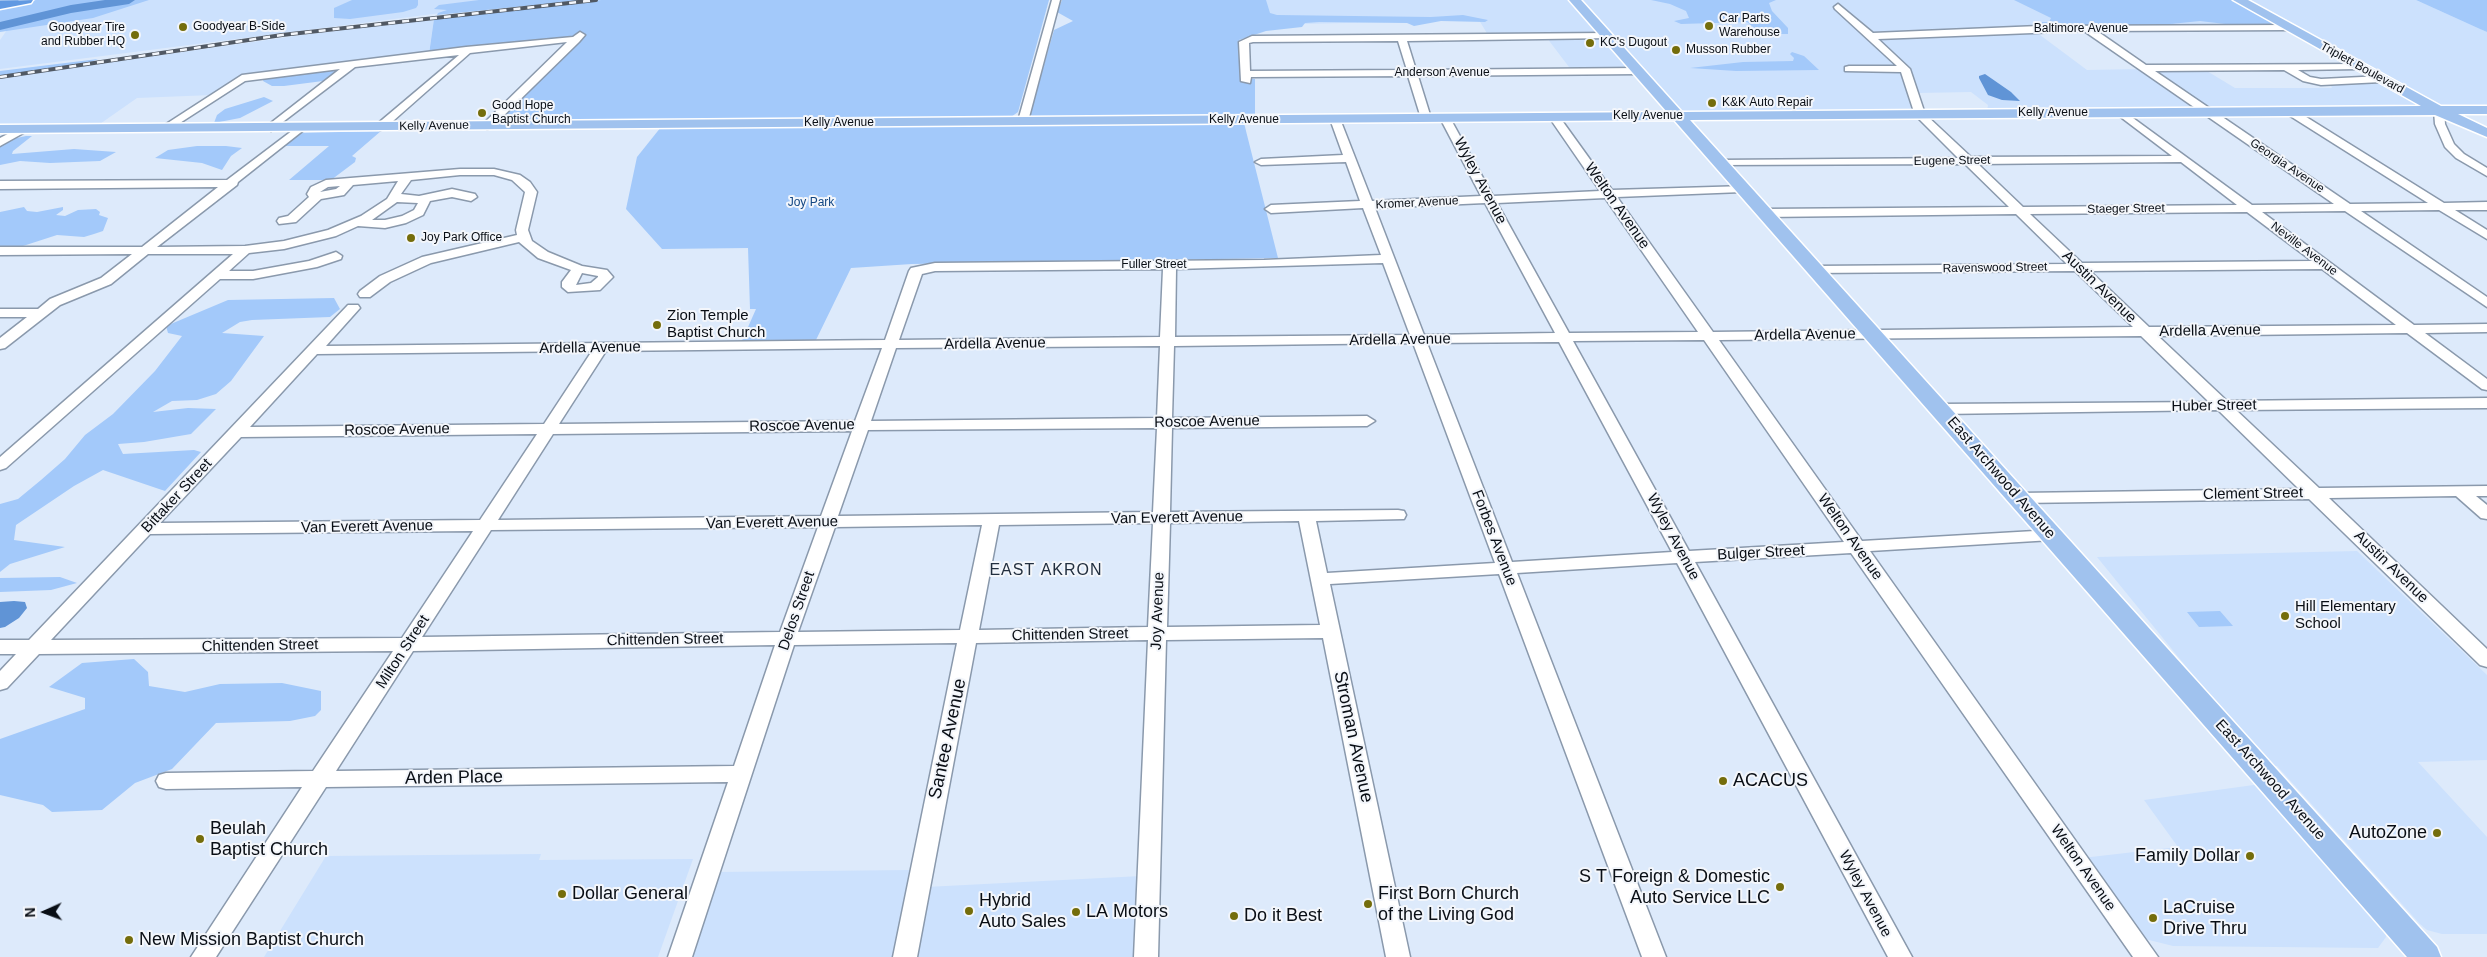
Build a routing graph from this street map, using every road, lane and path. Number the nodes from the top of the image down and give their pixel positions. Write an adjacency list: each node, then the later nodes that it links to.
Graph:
1 (13, 0): 6 (main road)
2 (26, 0): 6 (highway)
3 (1056, 0): 34 (street)
4 (1575, 0): 10 (main road, East Archwood Avenue)
5 (2239, 0): 8 (main road, Triplett Boulevard)
6 (0, 3)
7 (1838, 6): 11 (street, Austin Avenue)
8 (2288, 27): 9 (street, Baltimore Avenue); 16 (main road, Triplett Boulevard)
9 (2087, 29): 11 (street, Baltimore Avenue); 17 (street, Georgia Avenue)
10 (1607, 36): 12 (street); 20 (main road, East Archwood Avenue)
11 (1873, 36): 19 (street, Austin Avenue)
12 (1402, 38): 21 (street); 21 (street, Anderson Avenue)
13 (466, 50): 14 (street); 35 (street); 36 (street)
14 (353, 64): 37 (street); 38 (street)
15 (2285, 66): 16 (street); 17 (street); 22 (street)
16 (2358, 66): 22 (main road, Triplett Boulevard)
17 (2145, 68): 25 (street, Georgia Avenue)
18 (1850, 69): 19 (street)
19 (1905, 69): 28 (street, Austin Avenue)
20 (1638, 71): 21 (street, Anderson Avenue); 29 (main road, East Archwood Avenue)
21 (1412, 73): 31 (street)
22 (2382, 79): 24 (main road, Triplett Boulevard)
23 (2487, 110): 24 (main road, Kelly Avenue)
24 (2439, 111): 26 (main road, Kelly Avenue); 42 (main road, Triplett Boulevard); 49 (street)
25 (2207, 112): 26 (main road, Kelly Avenue); 27 (main road, Kelly Avenue); 62 (street, Georgia Avenue)
26 (2291, 112): 60 (street)
27 (2122, 113): 28 (main road, Kelly Avenue); 45 (street, Neville Avenue)
28 (1920, 115): 29 (main road, Kelly Avenue); 46 (street, Austin Avenue)
29 (1678, 116): 30 (main road, Kelly Avenue); 48 (main road, East Archwood Avenue)
30 (1554, 117): 32 (main road, Kelly Avenue); 54 (street, Welton Avenue)
31 (1426, 118): 32 (main road, Kelly Avenue); 33 (main road, Kelly Avenue)
32 (1445, 118): 58 (street, Wyley Avenue)
33 (1335, 119): 34 (main road, Kelly Avenue); 44 (street, Forbes Avenue)
34 (1023, 121): 35 (main road, Kelly Avenue)
35 (487, 126): 36 (main road, Kelly Avenue)
36 (380, 127): 39 (main road, Kelly Avenue)
37 (165, 128): 38 (main road, Kelly Avenue); 41 (main road, Kelly Avenue)
38 (271, 128): 39 (main road, Kelly Avenue)
39 (301, 128): 51 (street)
40 (0, 129): 41 (main road, Kelly Avenue)
41 (23, 129): 43 (street)
42 (2487, 133)
43 (0, 143)
44 (1350, 158): 47 (street); 59 (street, Forbes Avenue)
45 (2183, 159): 46 (street, Eugene Street); 63 (street, Neville Avenue)
46 (1967, 160): 48 (street, Eugene Street); 65 (street, Austin Avenue)
47 (1261, 162)
48 (1720, 163): 53 (main road, East Archwood Avenue)
49 (2487, 173)
50 (407, 177): 56 (street); 67 (street); 70 (street)
51 (234, 184): 52 (street); 71 (street)
52 (0, 185)
53 (1742, 188): 54 (street, Kromer Avenue); 66 (main road, East Archwood Avenue)
54 (1608, 194): 58 (street, Kromer Avenue); 92 (street, Welton Avenue)
55 (471, 197): 57 (street)
56 (394, 198): 57 (street); 68 (street)
57 (420, 199): 68 (street)
58 (1489, 199): 59 (street, Kromer Avenue); 93 (street, Wyley Avenue)
59 (1368, 205): 64 (street, Kromer Avenue); 75 (street, Forbes Avenue)
60 (2441, 206): 61 (street, Staeger Street); 62 (street, Staeger Street); 69 (street)
61 (2487, 206)
62 (2346, 207): 63 (street, Staeger Street); 84 (street, Georgia Avenue)
63 (2249, 208): 65 (street, Staeger Street); 76 (street, Neville Avenue)
64 (1271, 209)
65 (2018, 210): 66 (street, Staeger Street); 78 (street, Austin Avenue)
66 (1765, 213): 81 (main road, East Archwood Avenue)
67 (283, 221)
68 (357, 223): 72 (street)
69 (2487, 235)
70 (523, 237): 79 (street); 83 (street)
71 (145, 250): 72 (street); 73 (street); 87 (street)
72 (245, 250): 82 (street)
73 (0, 252)
74 (336, 256): 82 (street)
75 (1388, 259): 77 (street, Fuller Street); 94 (street, Forbes Avenue)
76 (2325, 264): 78 (street, Ravenswood Street); 89 (street, Neville Avenue)
77 (1170, 266): 80 (street, Fuller Street); 95 (street, Joy Avenue)
78 (2078, 267): 81 (street, Ravenswood Street); 90 (street, Austin Avenue)
79 (579, 269)
80 (921, 269): 97 (street, Delos Street)
81 (1816, 270): 91 (main road, East Archwood Avenue)
82 (217, 275): 109 (street)
83 (365, 294)
84 (2487, 303)
85 (353, 308): 99 (street, Bittaker Street)
86 (0, 313): 87 (street)
87 (41, 313): 96 (street)
88 (2487, 328): 89 (street, Ardella Avenue)
89 (2411, 329): 90 (street, Ardella Avenue); 100 (street, Neville Avenue)
90 (2146, 332): 91 (street, Ardella Avenue); 102 (street, Austin Avenue)
91 (1874, 334): 92 (street, Ardella Avenue); 103 (main road, East Archwood Avenue)
92 (1709, 336): 93 (street, Ardella Avenue); 123 (street, Welton Avenue)
93 (1564, 338): 94 (street, Ardella Avenue); 124 (street, Wyley Avenue)
94 (1419, 339): 95 (street, Ardella Avenue); 125 (street, Forbes Avenue)
95 (1167, 342): 97 (street, Ardella Avenue); 105 (street, Joy Avenue)
96 (0, 345)
97 (889, 345): 98 (street, Ardella Avenue); 106 (street, Delos Street)
98 (602, 347): 99 (street, Ardella Avenue); 107 (street, Milton Street)
99 (313, 350): 108 (street, Bittaker Street)
100 (2487, 386)
101 (2487, 402): 102 (street, Huber Street)
102 (2222, 406): 103 (street, Huber Street); 112 (street, Austin Avenue)
103 (1941, 409): 113 (main road, East Archwood Avenue)
104 (1367, 421): 105 (street, Roscoe Avenue)
105 (1164, 423): 106 (street, Roscoe Avenue); 117 (street, Joy Avenue)
106 (861, 426): 107 (street, Roscoe Avenue); 119 (street, Delos Street)
107 (548, 429): 108 (street, Roscoe Avenue); 120 (street, Milton Street)
108 (236, 432): 121 (street, Bittaker Street)
109 (0, 465)
110 (2460, 491): 111 (street, Clement Street); 112 (street, Clement Street); 114 (street)
111 (2487, 491)
112 (2313, 493): 113 (street, Clement Street); 134 (street, Austin Avenue)
113 (2020, 498): 122 (main road, East Archwood Avenue)
114 (2487, 514)
115 (1398, 515): 116 (street, Van Everett Avenue)
116 (1307, 517): 117 (street, Van Everett Avenue); 126 (street, Stroman Avenue)
117 (1161, 518): 118 (street, Van Everett Avenue); 128 (street, Joy Avenue)
118 (991, 520): 119 (street, Van Everett Avenue); 129 (street, Santee Avenue)
119 (828, 522): 120 (street, Van Everett Avenue); 130 (street, Delos Street)
120 (485, 526): 121 (street, Van Everett Avenue); 131 (street, Milton Street)
121 (146, 529): 133 (street, Bittaker Street)
122 (2052, 535): 123 (street, Bulger Street); 147 (main road, East Archwood Avenue)
123 (1857, 547): 124 (street, Bulger Street); 146 (street, Welton Avenue)
124 (1684, 558): 125 (street, Bulger Street); 145 (street, Wyley Avenue)
125 (1506, 568): 126 (street, Bulger Street); 144 (street, Forbes Avenue)
126 (1320, 579): 127 (street, Stroman Avenue)
127 (1329, 631): 128 (street, Chittenden Street); 143 (street, Stroman Avenue)
128 (1156, 634): 129 (street, Chittenden Street); 142 (street, Joy Avenue)
129 (969, 637): 130 (street, Chittenden Street); 141 (street, Santee Avenue)
130 (787, 638): 131 (street, Chittenden Street); 136 (street, Delos Street)
131 (408, 644): 133 (street, Chittenden Street); 137 (street, Milton Street)
132 (0, 647): 133 (street, Chittenden Street)
133 (34, 648): 135 (street, Bittaker Street)
134 (2487, 660)
135 (0, 683)
136 (741, 774): 137 (street, Arden Place); 140 (street, Delos Street)
137 (320, 779): 138 (street, Arden Place); 139 (street, Milton Street)
138 (166, 781)
139 (203, 957)
140 (680, 957)
141 (904, 957)
142 (1146, 957)
143 (1398, 957)
144 (1654, 957)
145 (1900, 957)
146 (2146, 957)
147 (2426, 957)

